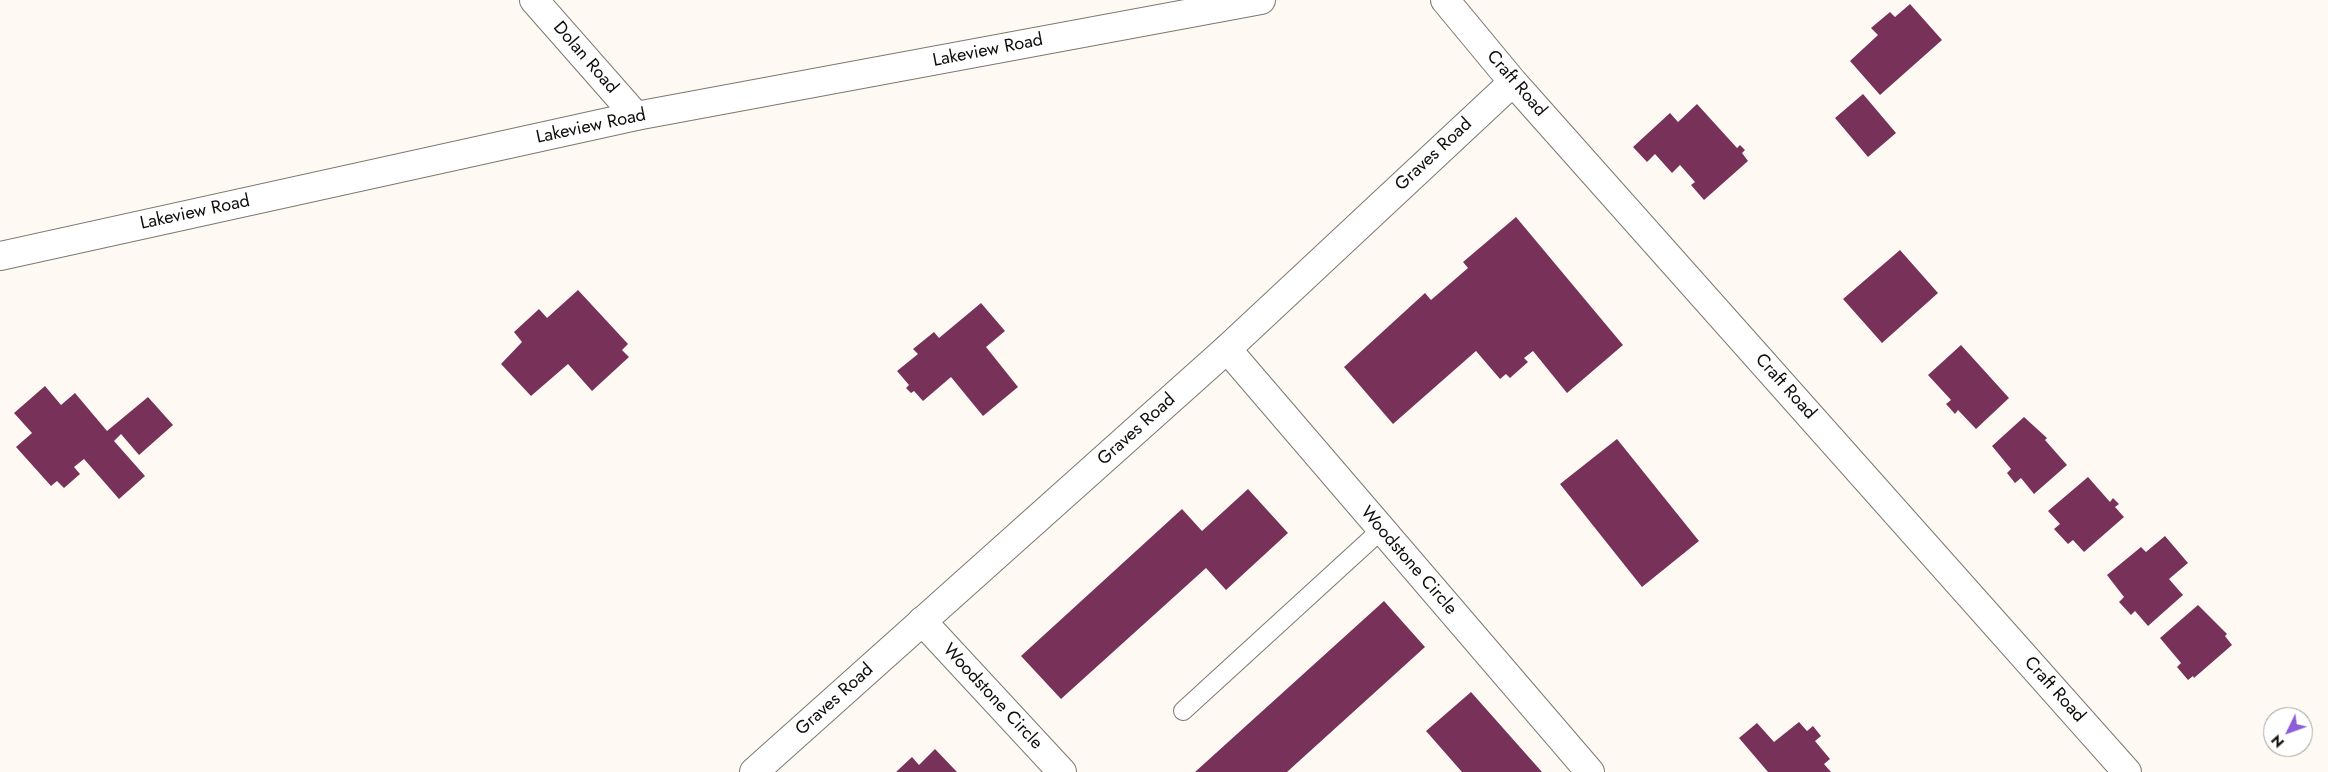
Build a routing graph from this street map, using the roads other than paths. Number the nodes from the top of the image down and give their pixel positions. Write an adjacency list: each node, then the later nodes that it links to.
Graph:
1 (534, 0): 6 (street, Dolan Road)
2 (1261, 0): 4 (street, Lakeview Road)
3 (1445, 0): 5 (street, Craft Road)
4 (1193, 7): 6 (street, Lakeview Road)
5 (1513, 82): 8 (street, Graves Road); 15 (street, Craft Road)
6 (636, 116): 7 (street, Lakeview Road)
7 (0, 256)
8 (1227, 349): 9 (street, Woodstone Circle); 10 (street, Graves Road)
9 (1381, 530): 11 (lane); 14 (street, Woodstone Circle)
10 (922, 621): 12 (street, Graves Road); 13 (street, Woodstone Circle)
11 (1182, 711)
12 (754, 772)
13 (1062, 772)
14 (1590, 772)
15 (2127, 772)

